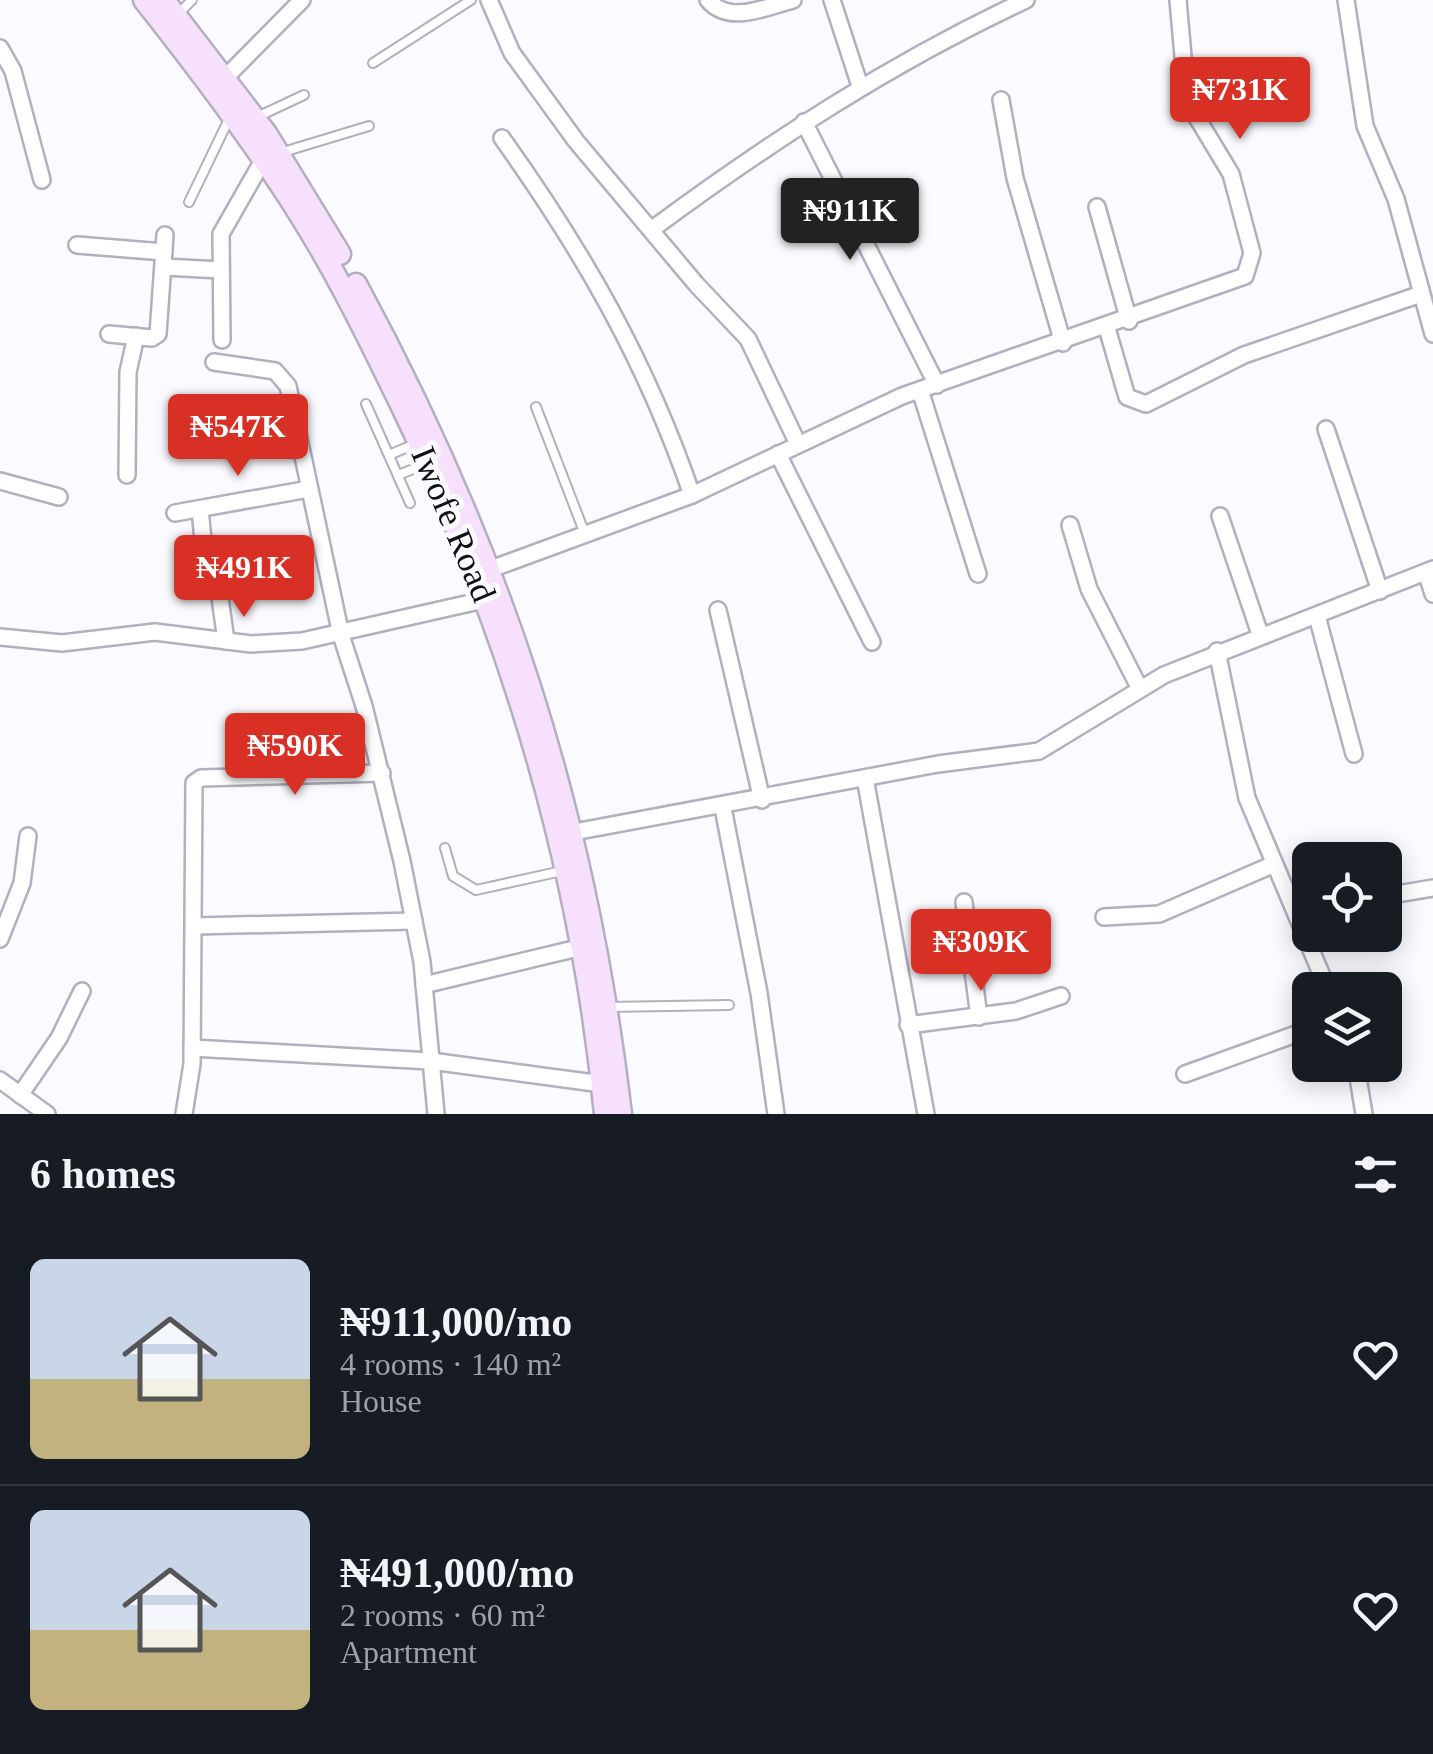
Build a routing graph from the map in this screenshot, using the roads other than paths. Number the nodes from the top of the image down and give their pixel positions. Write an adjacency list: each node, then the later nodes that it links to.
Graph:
1 (144, 0): 19 (street, Iwofe Road)
2 (192, 0): 12 (lane)
3 (302, 0): 15 (street)
4 (472, 0): 14 (lane)
5 (489, 0): 28 (street)
6 (708, 0): 7 (street)
7 (794, 0)
8 (832, 0): 16 (street)
9 (1026, 0): 16 (street)
10 (1178, 0): 34 (street)
11 (1346, 0): 33 (street)
12 (170, 8): 15 (street, Iwofe Road)
13 (0, 48): 25 (street)
14 (373, 63)
15 (226, 78): 20 (street, Iwofe Road)
16 (860, 86): 21 (street)
17 (304, 95): 20 (lane)
18 (1001, 100): 40 (street)
19 (231, 115): 24 (street, Iwofe Road); 26 (lane)
20 (255, 118): 24 (street, Iwofe Road)
21 (804, 122): 28 (street); 42 (street)
22 (369, 126): 24 (lane)
23 (502, 138): 56 (street)
24 (270, 158): 32 (street); 47 (street, Iwofe Road); 64 (street, Iwofe Road)
25 (42, 180)
26 (189, 202)
27 (1097, 207): 34 (street)
28 (650, 230): 48 (street)
29 (165, 235): 31 (street)
30 (77, 245): 31 (street)
31 (164, 259): 32 (street); 38 (street)
32 (222, 270): 39 (street)
33 (1421, 294): 35 (street); 37 (street)
34 (1129, 320): 35 (street)
35 (1107, 328): 40 (street)
36 (109, 334): 38 (street)
37 (1433, 334)
38 (136, 336): 52 (street)
39 (222, 340)
40 (1063, 343): 42 (street)
41 (214, 362): 55 (street)
42 (937, 384): 43 (street)
43 (920, 390): 48 (street); 66 (street)
44 (366, 404): 50 (lane)
45 (536, 407): 63 (lane)
46 (1326, 429): 67 (street)
47 (420, 442): 50 (lane); 51 (street, Iwofe Road)
48 (798, 444): 49 (street)
49 (778, 454): 56 (street); 76 (street)
50 (389, 455): 53 (lane)
51 (429, 462): 53 (lane); 69 (street, Iwofe Road)
52 (127, 475)
53 (398, 475): 58 (lane)
54 (0, 481): 57 (street)
55 (309, 489): 59 (street); 73 (street)
56 (692, 496): 63 (street)
57 (59, 497)
58 (410, 503)
59 (200, 509): 60 (street); 75 (street)
60 (175, 513)
61 (1220, 516): 72 (street)
62 (1070, 525): 78 (street)
63 (585, 534): 64 (street)
64 (491, 569): 84 (street, Iwofe Road)
65 (1430, 571): 67 (street); 68 (street)
66 (978, 574)
67 (1380, 591): 71 (street)
68 (1433, 594)
69 (488, 599): 73 (street); 88 (street, Iwofe Road)
70 (718, 610): 82 (street)
71 (1317, 616): 72 (street); 79 (street)
72 (1260, 634): 77 (street)
73 (341, 635): 75 (street); 80 (street)
74 (0, 637): 75 (street)
75 (226, 641)
76 (872, 642)
77 (1217, 652): 78 (street); 87 (street)
78 (1140, 690): 81 (street)
79 (1354, 754)
80 (382, 773): 94 (street); 95 (street)
81 (864, 778): 82 (street); 104 (street)
82 (762, 800): 83 (street)
83 (723, 808): 84 (street); 118 (street)
84 (574, 832): 102 (street, Iwofe Road)
85 (28, 836): 96 (street)
86 (444, 848): 88 (lane)
87 (1272, 866): 91 (street); 93 (street)
88 (566, 870): 97 (street, Iwofe Road)
89 (1433, 888): 90 (street)
90 (1402, 893)
91 (1292, 901)
92 (964, 902): 103 (street)
93 (1104, 916)
94 (414, 921): 95 (street); 98 (street)
95 (194, 926): 106 (street)
96 (0, 939)
97 (582, 947): 98 (street); 111 (street, Iwofe Road)
98 (424, 985): 107 (street)
99 (82, 991): 112 (street)
100 (1061, 996): 103 (street)
101 (729, 1004): 102 (lane)
102 (608, 1008): 117 (street, Iwofe Road)
103 (979, 1017): 104 (street)
104 (908, 1025): 119 (street)
105 (1292, 1035): 108 (street)
106 (192, 1048): 107 (street); 114 (street)
107 (431, 1061): 111 (street); 115 (street)
108 (1184, 1074)
109 (0, 1080): 112 (street)
110 (1359, 1082): 120 (street)
111 (602, 1084): 116 (street, Iwofe Road)
112 (20, 1094): 113 (street)
113 (46, 1114)
114 (184, 1114)
115 (436, 1114)
116 (605, 1114)
117 (621, 1114)
118 (776, 1114)
119 (926, 1114)
120 (1364, 1114)

